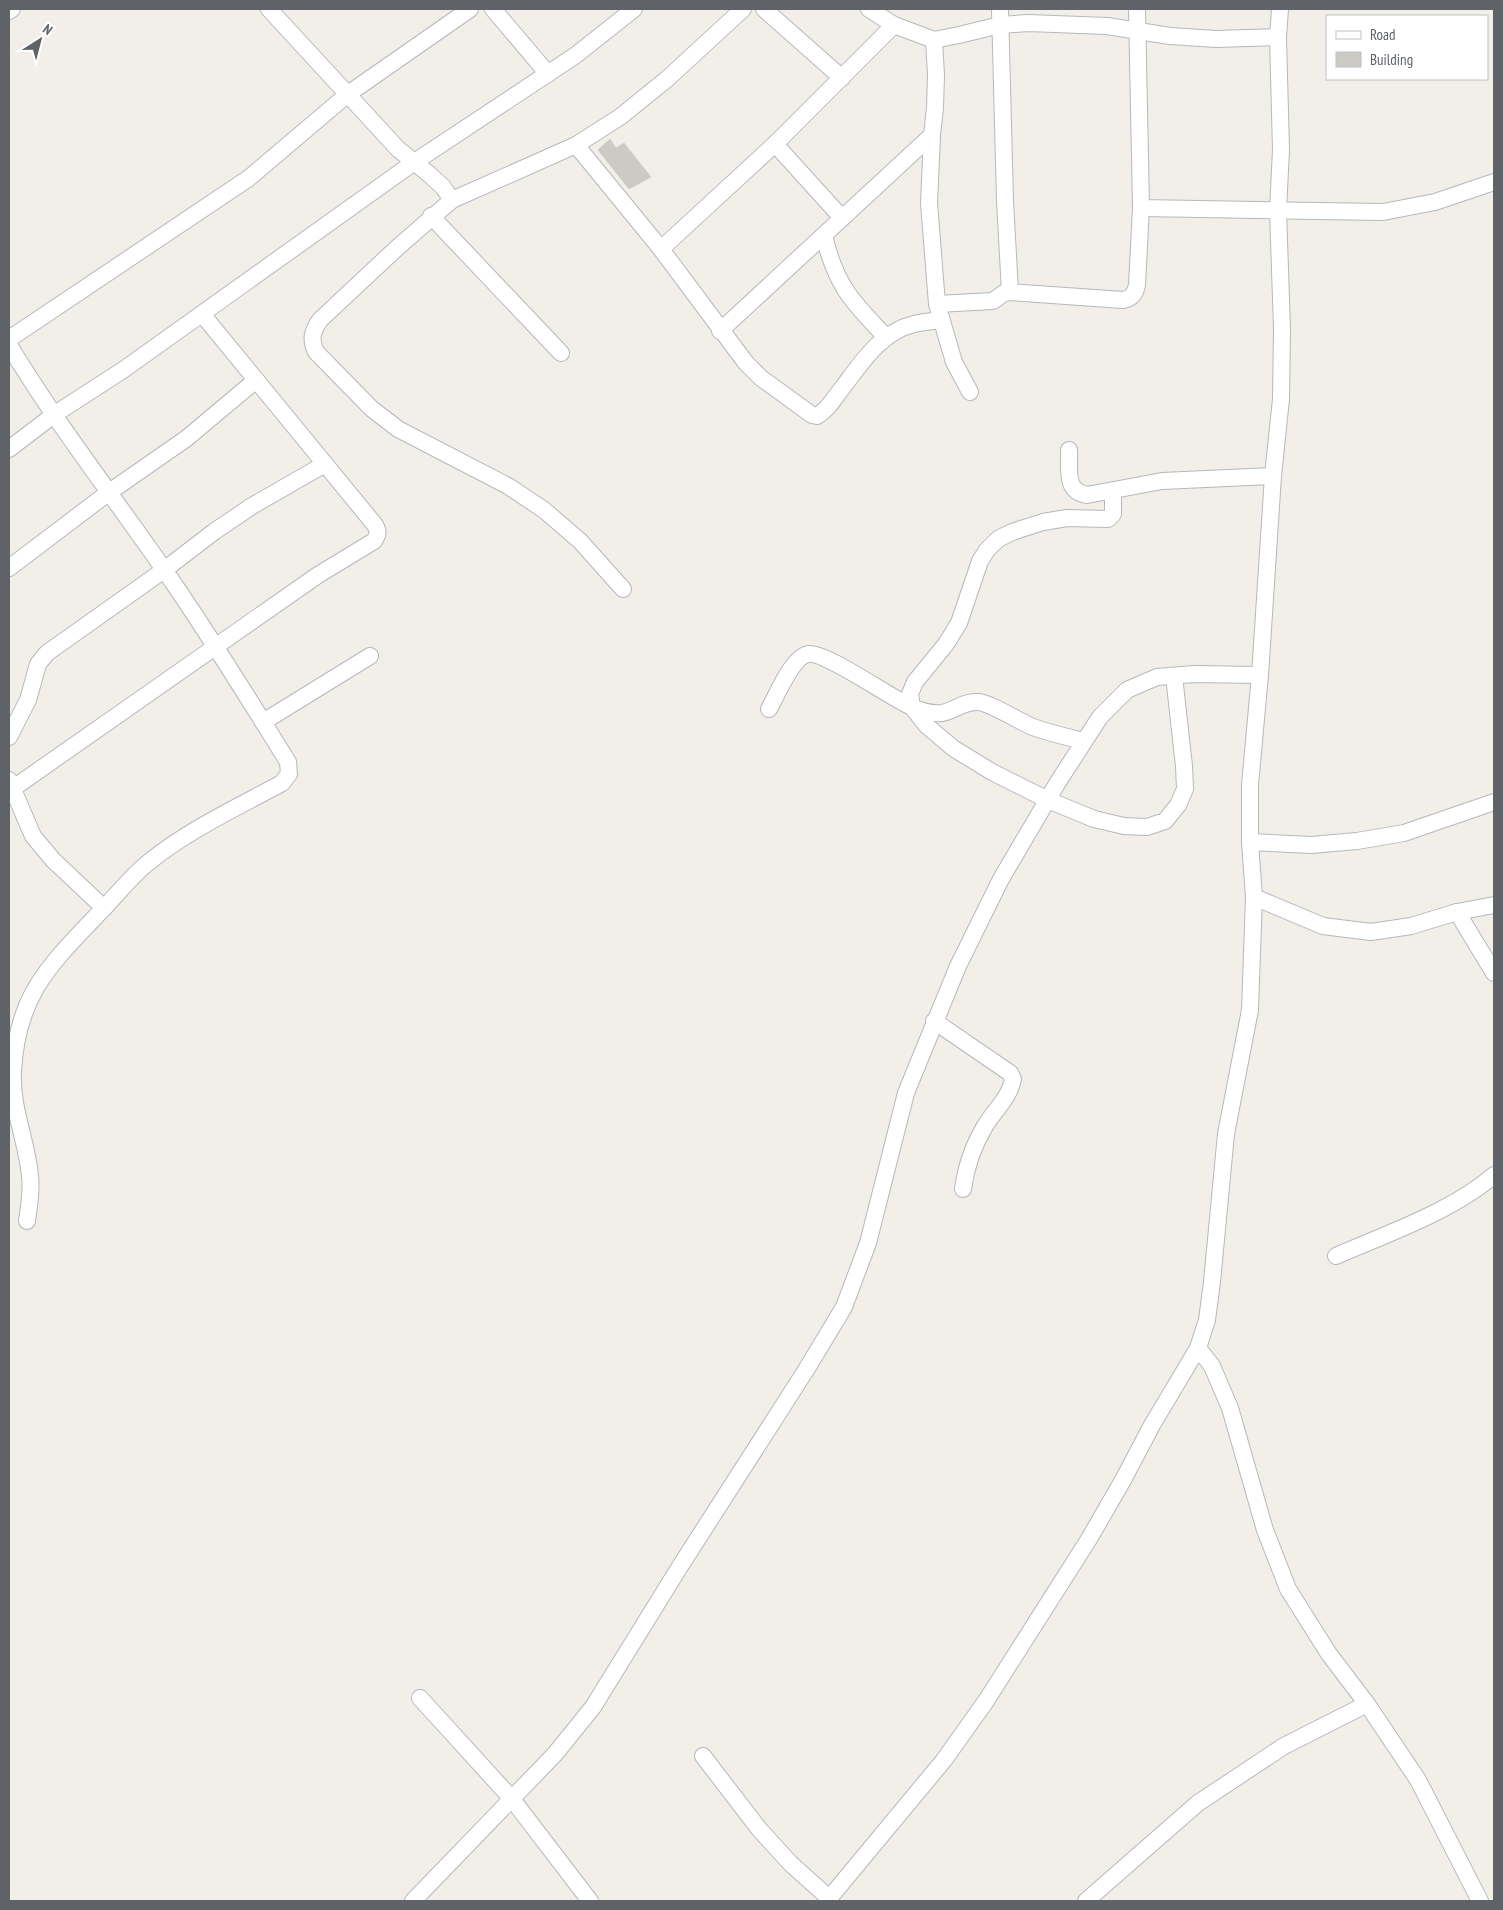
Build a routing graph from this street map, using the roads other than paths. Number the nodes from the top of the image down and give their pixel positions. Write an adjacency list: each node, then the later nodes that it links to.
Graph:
1 (12, 9): 11 (street)
2 (269, 9): 19 (street)
3 (470, 9): 19 (street)
4 (493, 9): 17 (street)
5 (634, 9): 17 (street)
6 (744, 9): 22 (street)
7 (764, 9): 18 (street)
8 (869, 9): 13 (street)
9 (1137, 9): 14 (street)
10 (1280, 9): 15 (street)
11 (9, 11)
12 (1000, 17): 14 (street); 16 (street); 32 (street)
13 (894, 25): 16 (street); 18 (street)
14 (1138, 31): 15 (street); 26 (street)
15 (1278, 37): 27 (street)
16 (934, 40): 20 (street)
17 (548, 74): 23 (street)
18 (842, 78): 21 (street)
19 (348, 94): 23 (street); 38 (street)
20 (932, 135): 29 (street); 33 (street)
21 (775, 144): 29 (street); 31 (street)
22 (576, 145): 25 (street); 31 (street)
23 (413, 163): 25 (street); 34 (street)
24 (1494, 182): 27 (street)
25 (452, 200): 28 (street)
26 (1141, 208): 27 (street); 32 (street)
27 (1278, 210): 47 (street)
28 (432, 216): 40 (street); 52 (street)
29 (842, 218): 30 (street)
30 (824, 235): 36 (street); 37 (street)
31 (661, 249): 36 (street)
32 (1010, 292): 33 (street)
33 (936, 304): 35 (street)
34 (202, 314): 41 (street); 43 (street)
35 (941, 320): 37 (street); 42 (street)
36 (720, 331): 37 (street)
37 (886, 337)
38 (9, 339)
39 (9, 345): 43 (street)
40 (561, 353)
41 (256, 380): 46 (street); 49 (street)
42 (970, 392)
43 (55, 414): 44 (street); 49 (street)
44 (9, 449)
45 (1069, 450): 48 (street)
46 (325, 464): 51 (street); 53 (street)
47 (1273, 476): 48 (street); 55 (street)
48 (1113, 491): 57 (street)
49 (108, 493): 50 (street); 51 (street)
50 (9, 568)
51 (164, 570): 53 (street); 60 (street)
52 (623, 589)
53 (216, 646): 59 (street); 62 (street)
54 (370, 656): 59 (street)
55 (1260, 675): 56 (street); 65 (street)
56 (1174, 676): 61 (street); 63 (street)
57 (912, 707): 58 (street); 61 (street); 63 (street)
58 (769, 709)
59 (263, 722): 68 (street)
60 (9, 737)
61 (1084, 741): 63 (street)
62 (10, 784): 68 (street)
63 (1048, 800): 71 (street)
64 (1494, 802): 65 (street)
65 (1250, 842): 66 (street)
66 (1254, 897): 69 (street); 76 (street)
67 (1494, 905): 69 (street)
68 (104, 908): 74 (street)
69 (1457, 912): 70 (street)
70 (1494, 973)
71 (934, 1021): 73 (street); 80 (street)
72 (1494, 1175): 75 (street)
73 (963, 1189)
74 (26, 1221)
75 (1336, 1256)
76 (1198, 1348): 78 (street); 81 (street)
77 (420, 1698): 80 (street)
78 (1367, 1704): 84 (street); 85 (street)
79 (704, 1756): 81 (street)
80 (512, 1800): 82 (street); 83 (street)
81 (828, 1900)
82 (413, 1901)
83 (590, 1901)
84 (1086, 1901)
85 (1480, 1901)

